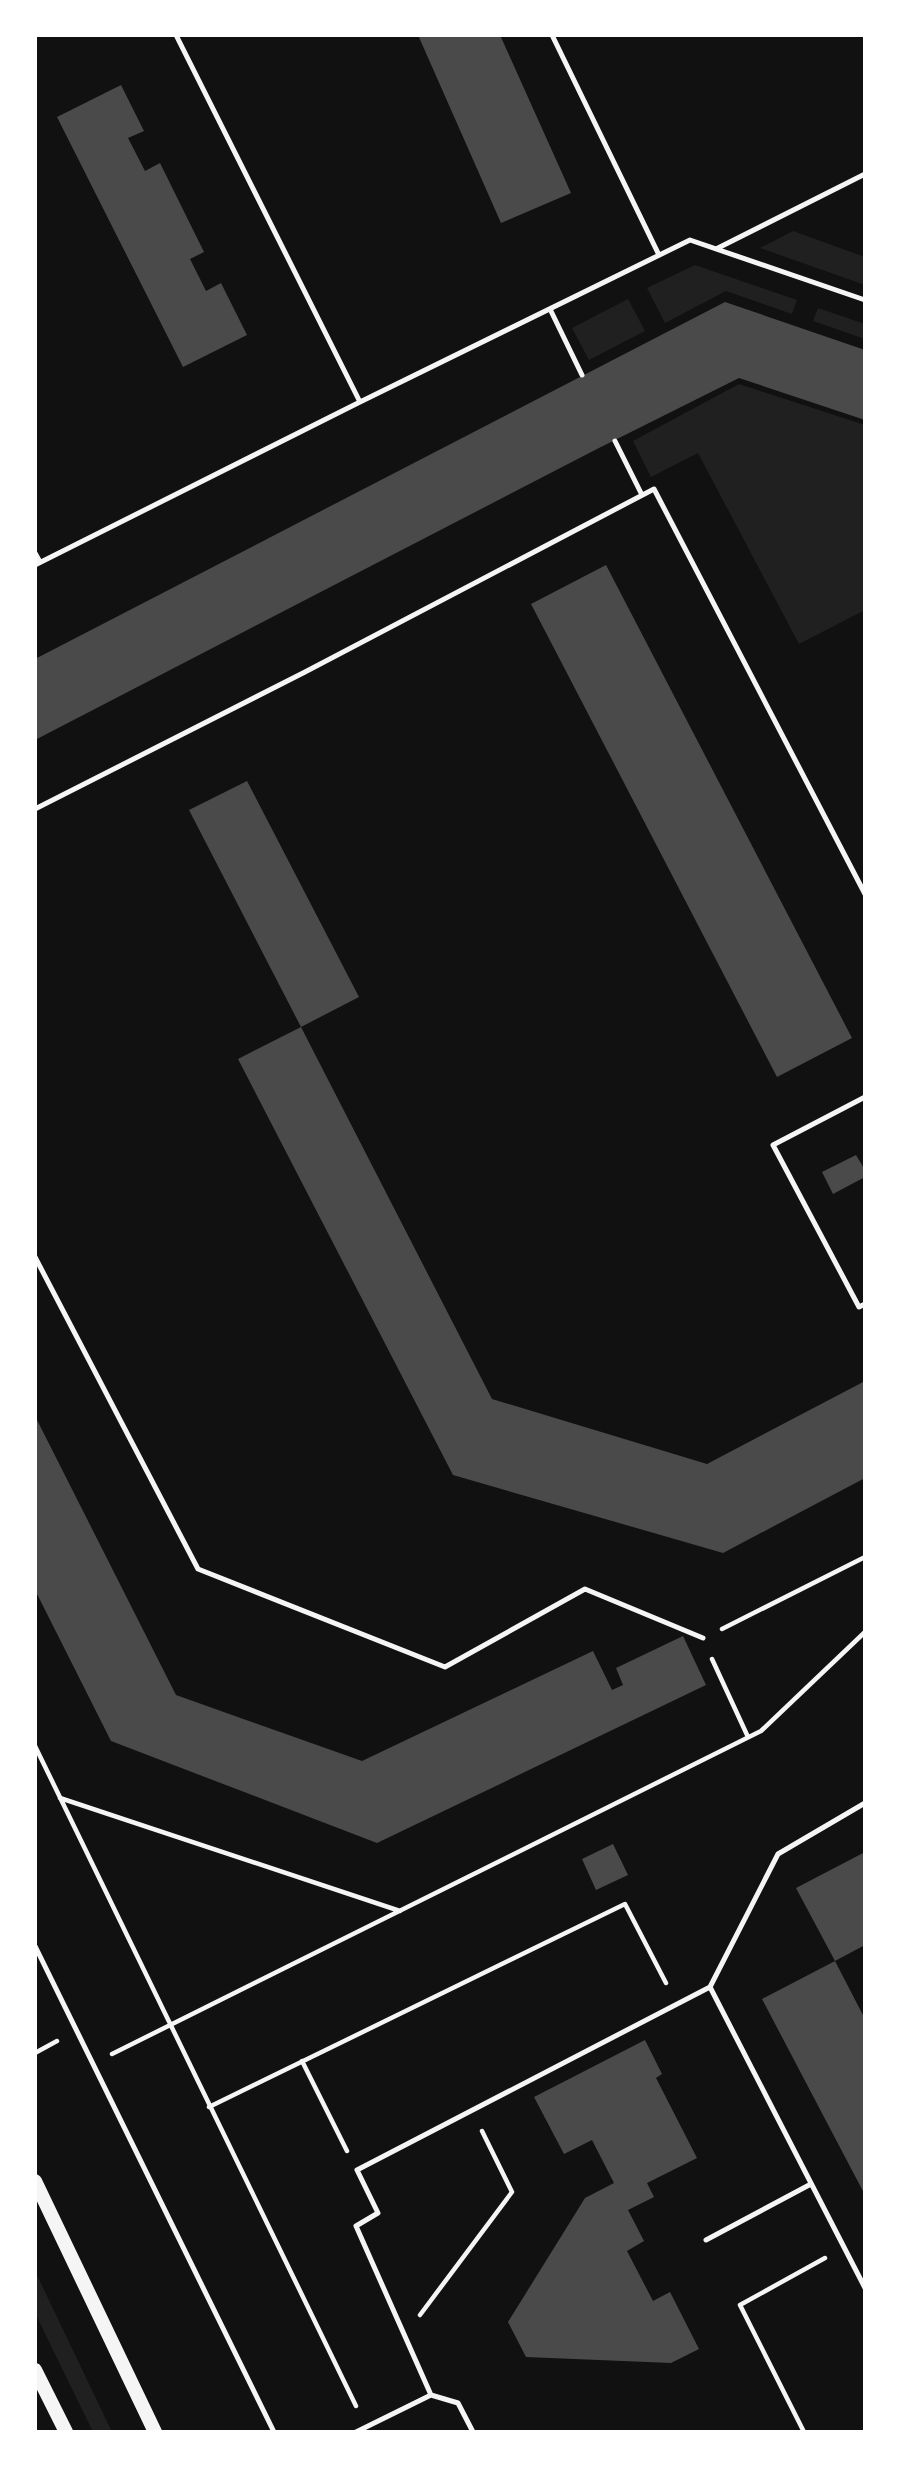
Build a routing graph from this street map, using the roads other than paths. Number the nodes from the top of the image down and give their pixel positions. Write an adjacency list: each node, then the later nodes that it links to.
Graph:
1 (176, 35): 9 (lane)
2 (552, 35): 5 (lane)
3 (865, 174): 4 (lane)
4 (716, 249): 5 (lane); 6 (lane)
5 (659, 256): 7 (lane)
6 (865, 300)
7 (550, 309): 8 (lane); 9 (lane)
8 (582, 375)
9 (360, 402): 13 (lane)
10 (615, 441): 11 (lane)
11 (642, 495): 14 (lane); 15 (lane)
12 (35, 552): 13 (lane)
13 (37, 564)
14 (35, 809)
15 (865, 894)
16 (865, 1097): 18 (lane)
17 (35, 1257): 19 (lane)
18 (865, 1304)
19 (703, 1638)
20 (865, 1803): 22 (lane)
21 (35, 1946): 32 (lane)
22 (710, 1987): 24 (lane); 29 (lane)
23 (35, 2182): 31 (main road)
24 (811, 2185): 25 (lane); 26 (lane)
25 (706, 2240)
26 (865, 2288)
27 (35, 2370): 28 (main road)
28 (39, 2381): 30 (main road)
29 (431, 2395): 33 (lane); 34 (lane)
30 (65, 2432)
31 (155, 2432)
32 (274, 2432)
33 (356, 2432)
34 (473, 2432)

